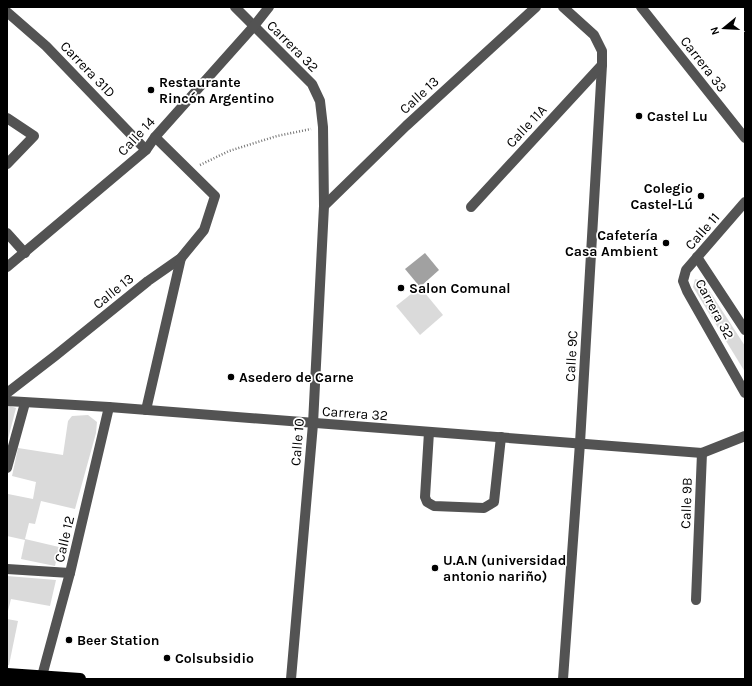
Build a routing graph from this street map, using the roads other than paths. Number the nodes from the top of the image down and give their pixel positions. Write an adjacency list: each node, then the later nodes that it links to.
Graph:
1 (235, 7): 7 (street, Carrera 32)
2 (269, 7): 7 (street, Calle 14)
3 (536, 7): 15 (street, Calle 13)
4 (563, 7): 8 (street, Calle 9C)
5 (641, 7): 10 (street, Carrera 33)
6 (7, 12): 12 (street, Carrera 31D)
7 (254, 26): 11 (street, Calle 14); 15 (street, Carrera 32)
8 (602, 65): 16 (street, Calle 11A); 34 (street, Calle 9C)
9 (7, 118): 13 (street)
10 (744, 134)
11 (155, 137): 12 (street, Calle 14); 20 (street, Calle 13)
12 (146, 150): 18 (street, Calle 14)
13 (7, 164)
14 (745, 202): 19 (street, Calle 11)
15 (324, 206): 30 (street, Calle 10)
16 (471, 207)
17 (7, 233): 18 (street)
18 (25, 253): 21 (street, Calle 14)
19 (697, 257): 22 (street, Calle 11); 23 (street, Carrera 32)
20 (181, 258): 24 (street, Calle 13); 29 (street)
21 (7, 267)
22 (683, 281): 25 (street, Carrera 32)
23 (745, 330)
24 (7, 393)
25 (745, 393)
26 (7, 401): 27 (street, Carrera 32)
27 (25, 403): 28 (street, Carrera 32); 36 (street)
28 (109, 407): 29 (street, Carrera 32); 38 (street, Calle 12)
29 (146, 410): 30 (street, Carrera 32)
30 (313, 424): 31 (street, Carrera 32); 43 (street, Calle 10)
31 (429, 432): 33 (street, Carrera 32); 33 (street)
32 (745, 436): 35 (street)
33 (502, 437): 34 (street, Carrera 32)
34 (580, 443): 35 (street, Carrera 32); 44 (street, Calle 9C)
35 (702, 453): 39 (street, Calle 9B)
36 (7, 468)
37 (7, 569): 38 (street)
38 (70, 573): 41 (street, Calle 12)
39 (696, 600)
40 (7, 674): 41 (highway)
41 (42, 676): 42 (highway)
42 (80, 679)
43 (291, 679)
44 (563, 679)

